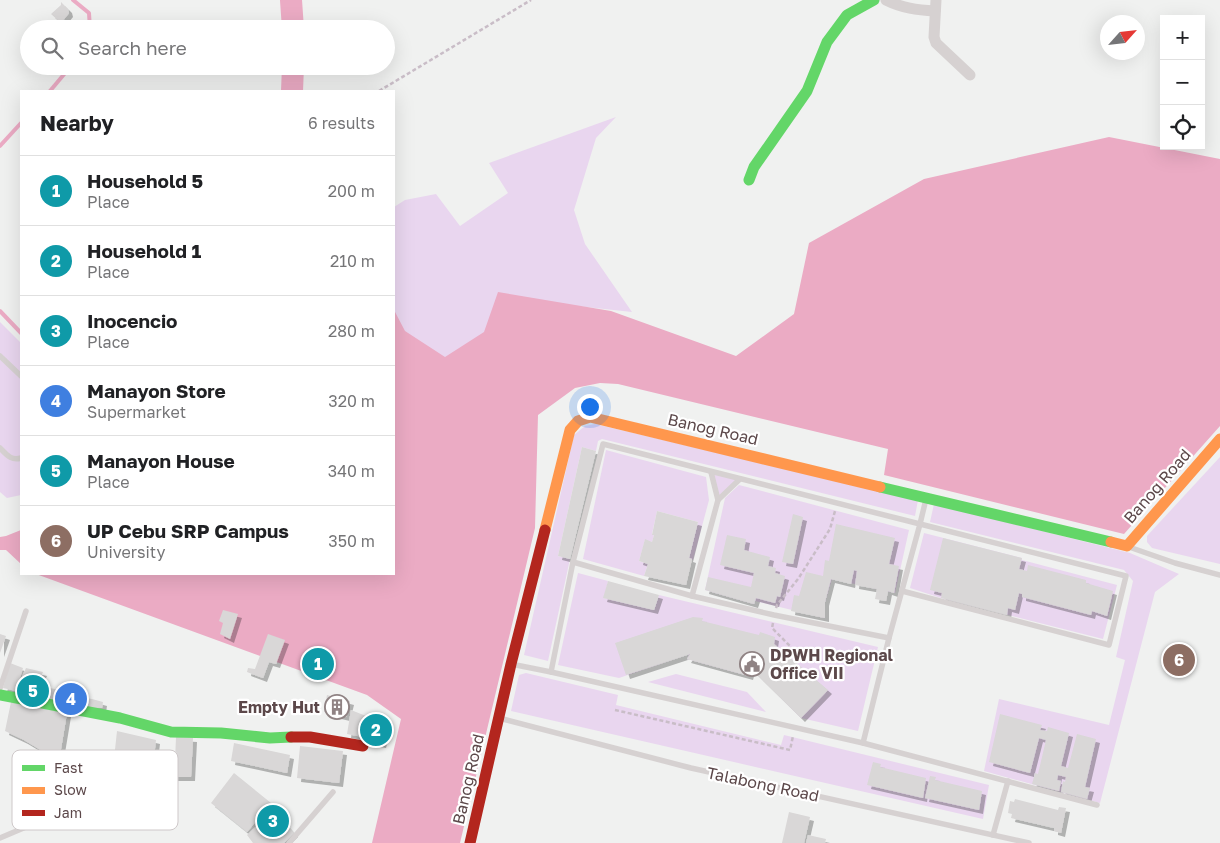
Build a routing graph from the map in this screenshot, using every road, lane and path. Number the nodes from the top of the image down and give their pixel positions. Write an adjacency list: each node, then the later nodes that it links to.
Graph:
1 (531, 0): 6 (path)
2 (874, 0): 7 (street)
3 (886, 0): 4 (street)
4 (936, 6): 5 (street)
5 (970, 75)
6 (381, 90)
7 (749, 180)
8 (0, 356): 9 (lane)
9 (20, 375)
10 (1220, 439): 19 (street, Banog Road)
11 (0, 448): 12 (lane)
12 (20, 458)
13 (711, 472): 14 (lane); 16 (lane); 20 (lane)
14 (740, 479): 16 (lane); 17 (lane)
15 (927, 497): 18 (lane); 19 (street, Banog Road); 28 (street, Banog Road)
16 (718, 500): 23 (lane)
17 (837, 503): 18 (lane); 25 (path)
18 (920, 524): 22 (lane); 22 (lane)
19 (1127, 546): 21 (lane)
20 (573, 562): 23 (lane); 29 (lane)
21 (1220, 575)
22 (902, 592): 26 (lane)
23 (692, 596): 25 (lane)
24 (26, 611): 30 (lane)
25 (774, 615): 26 (lane); 27 (path)
26 (889, 638): 35 (lane)
27 (791, 647)
28 (511, 664): 29 (lane); 33 (street, Banog Road)
29 (551, 672): 34 (lane)
30 (0, 688)
31 (0, 695): 36 (street)
32 (615, 710): 34 (path)
33 (499, 718): 41 (lane, Talabong Road); 44 (street, Banog Road)
34 (795, 727): 35 (lane)
35 (863, 743): 37 (lane)
36 (363, 746)
37 (1008, 781): 39 (lane); 41 (lane)
38 (333, 792): 43 (lane)
39 (1097, 805)
40 (19, 830): 42 (lane)
41 (993, 834): 45 (lane, Talabong Road)
42 (0, 838)
43 (289, 843)
44 (470, 843)
45 (1030, 843)

